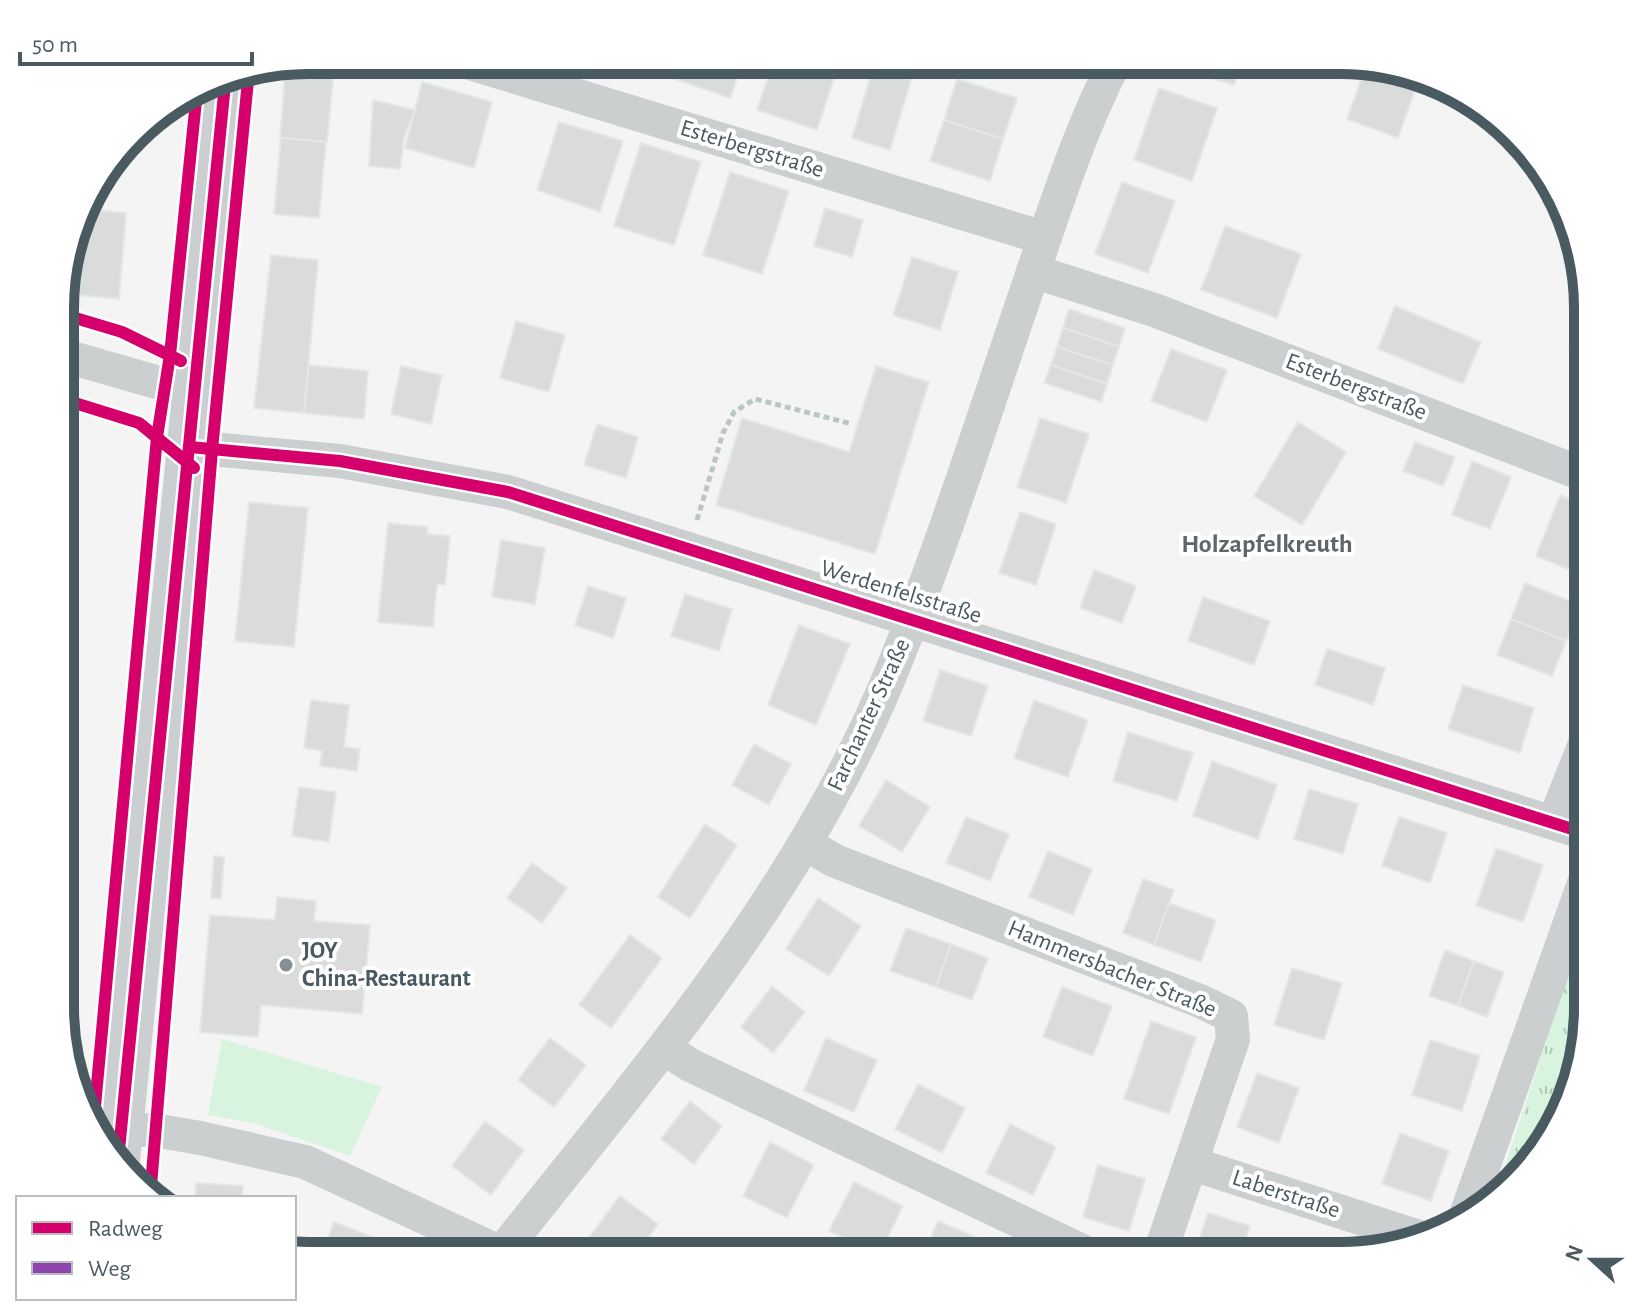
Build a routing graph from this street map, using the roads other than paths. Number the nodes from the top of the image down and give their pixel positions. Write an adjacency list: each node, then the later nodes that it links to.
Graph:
1 (507, 74): 4 (street, Esterbergstraße)
2 (1109, 75): 4 (street, Farchanter Straße)
3 (224, 90): 7 (street)
4 (1044, 238): 5 (street, Farchanter Straße)
5 (1033, 271): 9 (street, Esterbergstraße); 10 (street, Farchanter Straße)
6 (74, 358): 7 (street)
7 (194, 393): 8 (street)
8 (190, 447): 10 (street, Werdenfelsstraße); 17 (street)
9 (1574, 471)
10 (912, 618): 12 (street, Werdenfelsstraße); 14 (street, Farchanter Straße)
11 (1573, 773): 12 (street)
12 (1554, 822): 13 (street, Werdenfelsstraße)
13 (1573, 829)
14 (806, 844): 16 (street, Farchanter Straße); 18 (street, Hammersbacher Straße)
15 (1573, 914): 19 (street)
16 (664, 1048): 22 (street, Farchanter Straße); 23 (street)
17 (119, 1145): 21 (street)
18 (1193, 1164): 20 (street, Laberstraße); 24 (street, Hammersbacher Straße)
19 (1471, 1202)
20 (1405, 1233)
21 (477, 1241)
22 (515, 1241)
23 (1063, 1242)
24 (1164, 1242)

